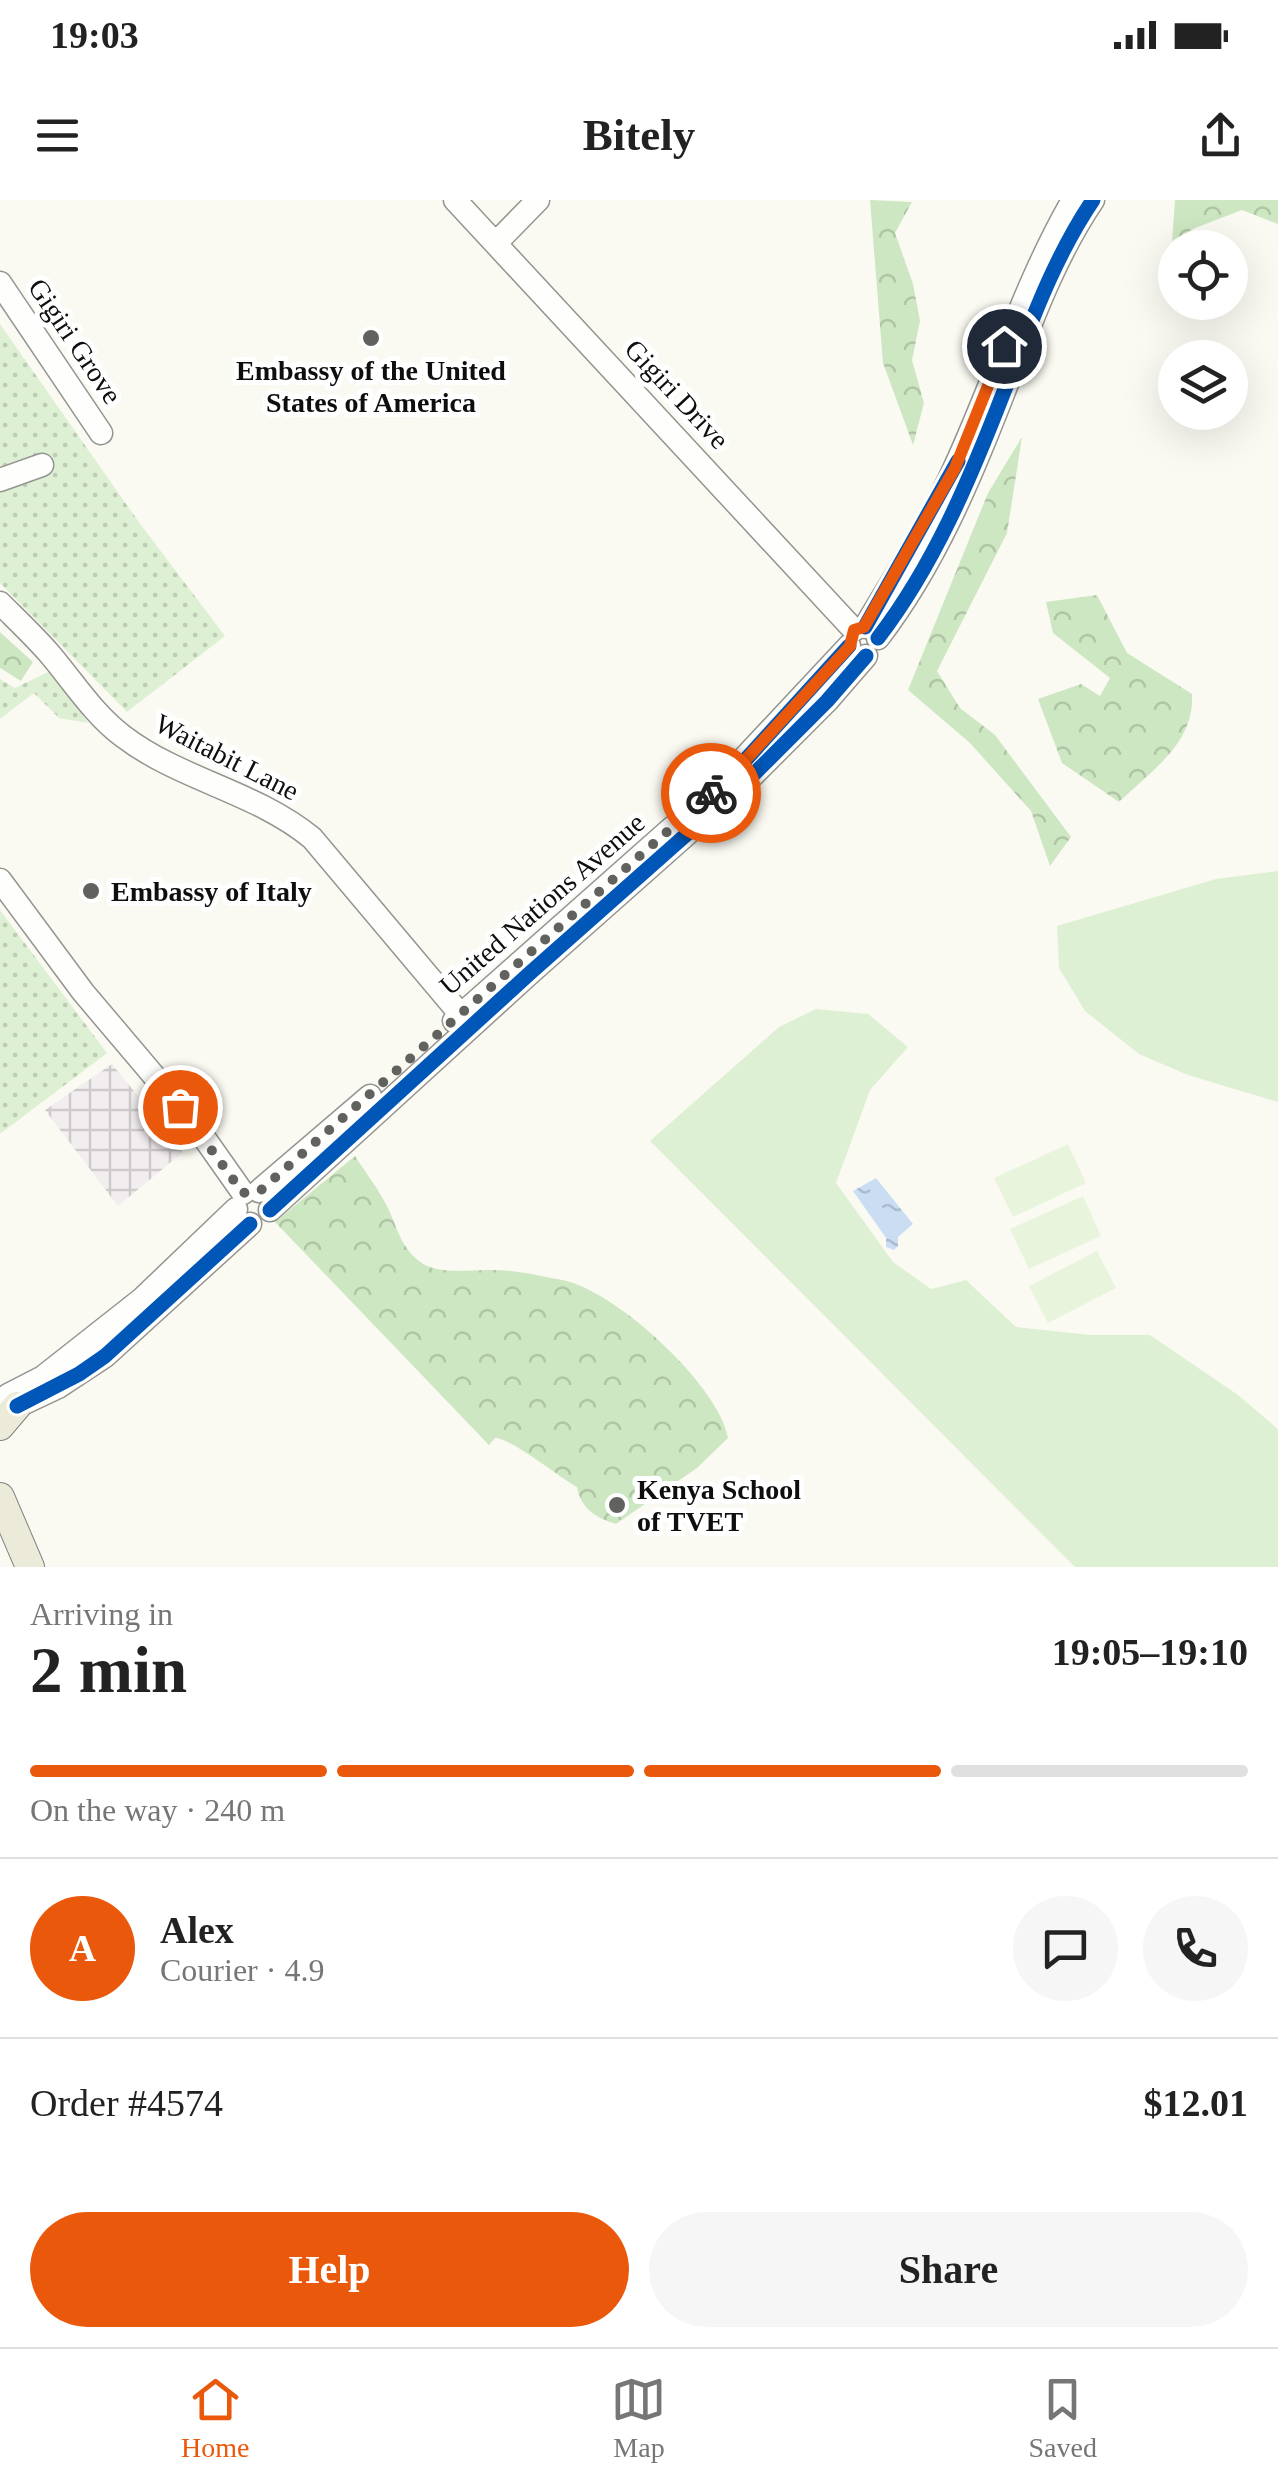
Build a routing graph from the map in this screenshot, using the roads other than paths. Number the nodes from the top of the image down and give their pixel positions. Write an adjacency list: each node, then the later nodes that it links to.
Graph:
1 (455, 200): 5 (street, Gigiri Drive)
2 (538, 200): 5 (street)
3 (1074, 200): 11 (street, United Nations Avenue)
4 (1093, 200): 11 (street, United Nations Avenue)
5 (496, 243): 11 (street, Gigiri Drive)
6 (0, 283): 7 (street, Gigiri Grove)
7 (101, 432)
8 (42, 465): 9 (street)
9 (0, 480)
10 (0, 603): 13 (street, Waitabit Lane)
11 (862, 640): 13 (street, United Nations Avenue); 14 (street, United Nations Avenue)
12 (0, 880): 14 (street)
13 (461, 1014): 14 (street, United Nations Avenue)
14 (252, 1206): 15 (street, United Nations Avenue)
15 (4, 1411)
16 (0, 1497): 18 (main road)
17 (0, 1524): 18 (main road)
18 (27, 1567)

